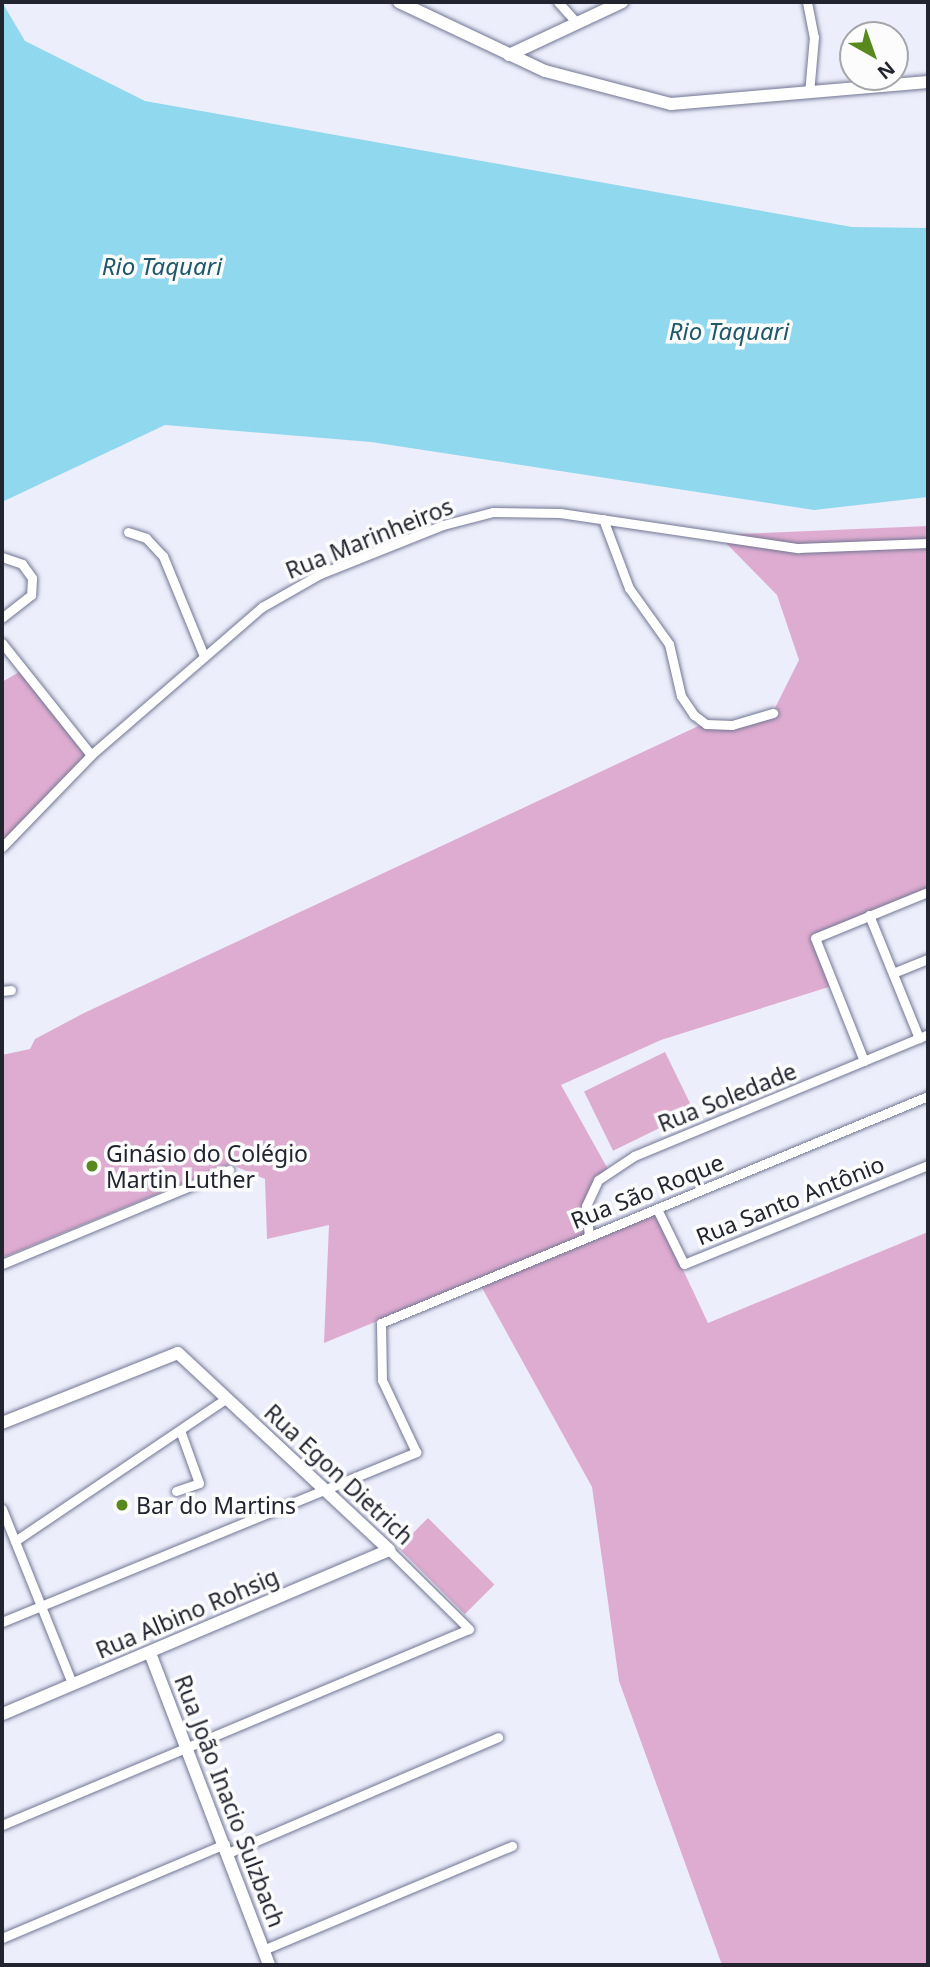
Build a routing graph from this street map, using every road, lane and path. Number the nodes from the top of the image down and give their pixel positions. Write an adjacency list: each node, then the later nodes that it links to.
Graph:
1 (399, 2): 6 (street)
2 (558, 2): 5 (street)
3 (622, 2): 5 (street)
4 (807, 2): 8 (street)
5 (577, 23): 6 (street)
6 (509, 55): 8 (street)
7 (928, 82): 8 (street)
8 (809, 93)
9 (603, 519): 11 (street, Rua Marinheiros); 15 (street, Rua Marinheiros); 16 (street)
10 (128, 532): 15 (street)
11 (928, 543)
12 (2, 557): 13 (street)
13 (2, 618)
14 (2, 643): 17 (street)
15 (204, 656): 17 (street, Rua Marinheiros)
16 (773, 713)
17 (91, 755): 18 (street, Rua Marinheiros)
18 (2, 847)
19 (927, 896): 20 (street)
20 (869, 915): 22 (street); 24 (street)
21 (928, 960): 22 (street)
22 (893, 973): 23 (street)
23 (924, 1036): 24 (street, Rua Soledade)
24 (864, 1061): 29 (street, Rua Soledade)
25 (928, 1096): 28 (street, Rua São Roque)
26 (928, 1165): 28 (street, Rua Santo Antônio)
27 (229, 1170): 30 (street)
28 (657, 1209): 29 (street, Rua São Roque)
29 (589, 1236): 34 (street, Rua São Roque)
30 (2, 1264)
31 (228, 1398): 32 (street, Rua Egon Dietrich); 33 (street); 34 (street, Rua Egon Dietrich)
32 (2, 1423)
33 (181, 1433): 35 (street); 37 (street)
34 (325, 1489): 38 (street, Rua Egon Dietrich); 39 (street)
35 (176, 1491)
36 (2, 1509): 37 (street)
37 (15, 1541): 39 (street)
38 (389, 1549): 41 (street, Rua Albino Rohsig); 45 (street, Rua Egon Dietrich)
39 (40, 1605): 40 (street); 42 (street)
40 (2, 1622)
41 (150, 1653): 42 (street, Rua Albino Rohsig); 45 (street, Rua João Inacio Sulzbach)
42 (72, 1683): 43 (street, Rua Albino Rohsig)
43 (2, 1714)
44 (498, 1737): 48 (street)
45 (189, 1746): 46 (street); 48 (street, Rua João Inacio Sulzbach)
46 (2, 1825)
47 (512, 1846): 50 (street)
48 (227, 1848): 49 (street); 50 (street, Rua João Inacio Sulzbach)
49 (2, 1938)
50 (263, 1950): 51 (street, Rua João Inacio Sulzbach)
51 (269, 1965)

